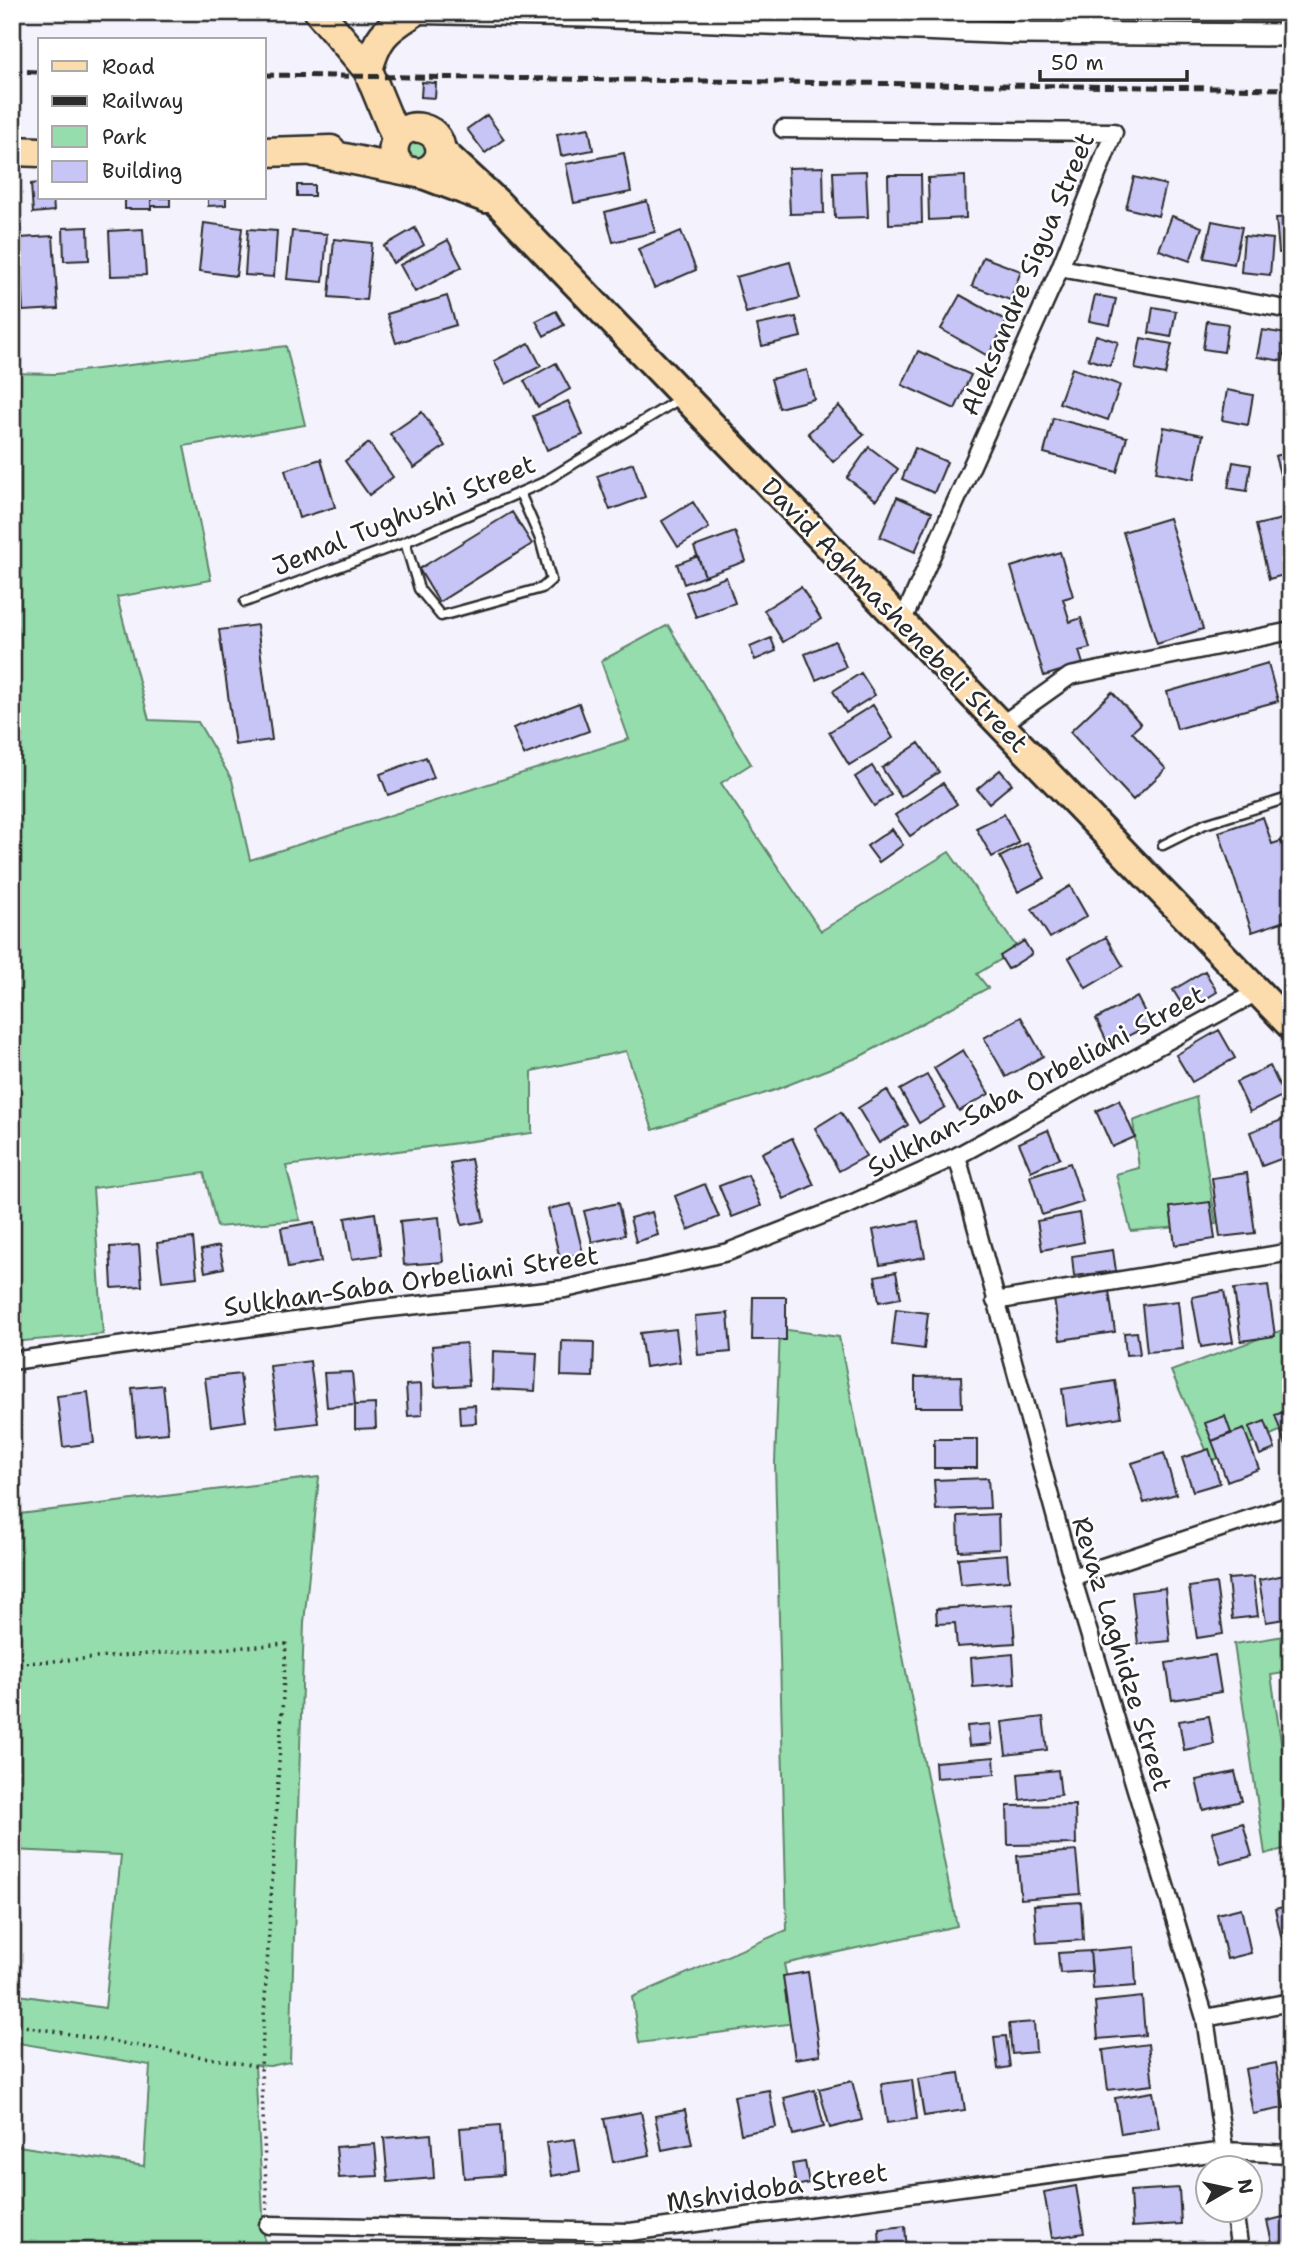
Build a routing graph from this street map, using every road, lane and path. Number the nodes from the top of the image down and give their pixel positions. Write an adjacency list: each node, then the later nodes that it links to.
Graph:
1 (319, 12): 6 (highway)
2 (403, 13): 3 (street); 6 (highway)
3 (586, 14): 4 (street)
4 (1021, 22): 5 (street)
5 (1291, 35)
6 (372, 78): 8 (highway)
7 (783, 129): 16 (street, Aleksandre Sigua Street)
8 (404, 136): 9 (highway); 13 (highway); 14 (highway)
9 (440, 149): 14 (highway); 15 (main road, David Aghmashenebeli Street)
10 (12, 152): 11 (highway)
11 (38, 152)
12 (266, 152): 13 (highway)
13 (315, 152): 14 (highway)
14 (411, 172): 15 (main road, David Aghmashenebeli Street)
15 (498, 204): 18 (main road, David Aghmashenebeli Street)
16 (1060, 268): 17 (street); 22 (street, Aleksandre Sigua Street)
17 (1291, 310)
18 (684, 396): 19 (lane, Jemal Tughushi Street); 22 (main road, David Aghmashenebeli Street)
19 (520, 493): 20 (lane, Jemal Tughushi Street); 20 (lane)
20 (405, 542): 21 (lane, Jemal Tughushi Street)
21 (245, 602)
22 (902, 622): 24 (main road, David Aghmashenebeli Street)
23 (1291, 631): 24 (street)
24 (1001, 725): 27 (main road, David Aghmashenebeli Street)
25 (1291, 797): 26 (lane)
26 (1163, 845)
27 (1258, 992): 28 (main road, David Aghmashenebeli Street); 29 (street, Sulkhan-Saba Orbeliani Street)
28 (1291, 1026)
29 (957, 1156): 31 (street, Revaz Laghidze Street); 32 (street, Sulkhan-Saba Orbeliani Street)
30 (1291, 1252): 31 (street)
31 (995, 1301): 34 (street, Revaz Laghidze Street)
32 (12, 1362)
33 (1291, 1505): 34 (street)
34 (1072, 1577): 37 (street, Revaz Laghidze Street)
35 (12, 1664): 39 (path)
36 (1291, 2002): 37 (street)
37 (1205, 2018): 40 (street, Revaz Laghidze Street)
38 (12, 2024): 39 (path)
39 (261, 2067): 44 (path)
40 (1225, 2151): 41 (street, Revaz Laghidze Street); 42 (street, Mshvidoba Street); 44 (street, Mshvidoba Street)
41 (1225, 2154)
42 (1291, 2154)
43 (1236, 2224): 46 (street)
44 (268, 2225): 45 (path)
45 (269, 2251)
46 (1240, 2251)

